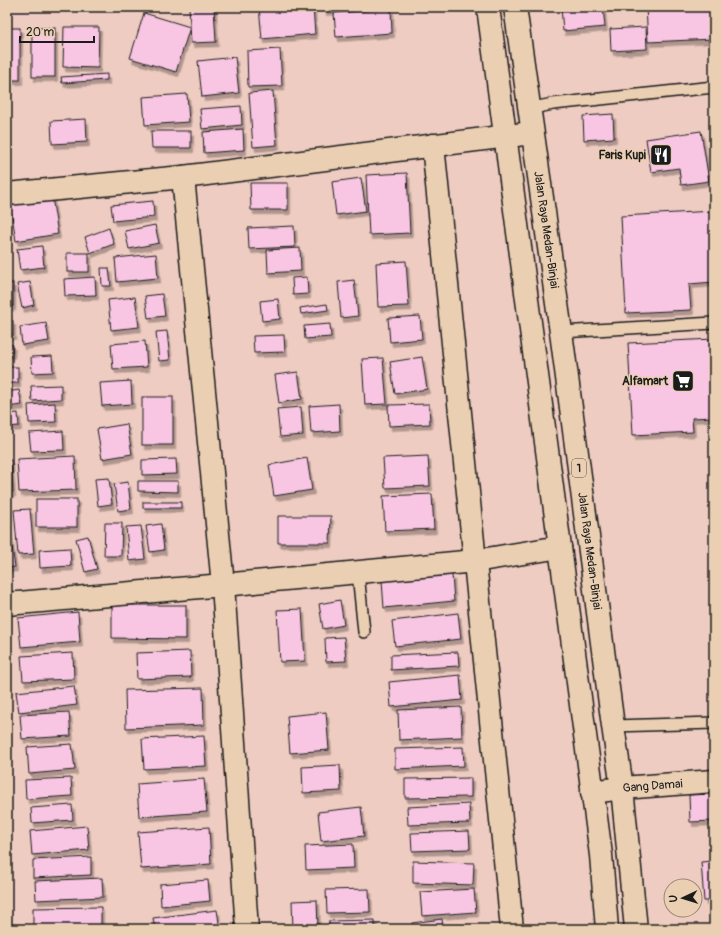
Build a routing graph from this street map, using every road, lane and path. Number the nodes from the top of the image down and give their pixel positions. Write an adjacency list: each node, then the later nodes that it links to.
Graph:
1 (488, 7): 6 (main road)
2 (515, 7): 4 (main road, Jalan Raya Medan-Binjai / 1)
3 (714, 87): 4 (lane)
4 (528, 109): 5 (main road, Jalan Raya Medan-Binjai / 1)
5 (532, 133): 6 (main road); 11 (main road, Jalan Raya Medan-Binjai / 1)
6 (505, 136): 7 (main road); 12 (main road)
7 (433, 145): 8 (main road); 13 (main road)
8 (183, 177): 9 (main road); 15 (main road)
9 (7, 194)
10 (714, 323): 11 (lane)
11 (561, 332): 19 (main road, Jalan Raya Medan-Binjai / 1)
12 (560, 547): 13 (main road); 22 (main road)
13 (475, 561): 14 (main road); 24 (main road)
14 (358, 573): 15 (main road); 17 (lane)
15 (223, 586): 16 (main road); 23 (main road)
16 (7, 604)
17 (364, 632)
18 (714, 723): 19 (lane)
19 (612, 726): 21 (main road, Jalan Raya Medan-Binjai / 1)
20 (714, 781): 21 (main road, Gang Damai)
21 (622, 788): 22 (main road, Gang Damai); 26 (main road, Jalan Raya Medan-Binjai / 1)
22 (592, 792): 25 (main road)
23 (247, 929)
24 (512, 929)
25 (607, 929)
26 (636, 929)

